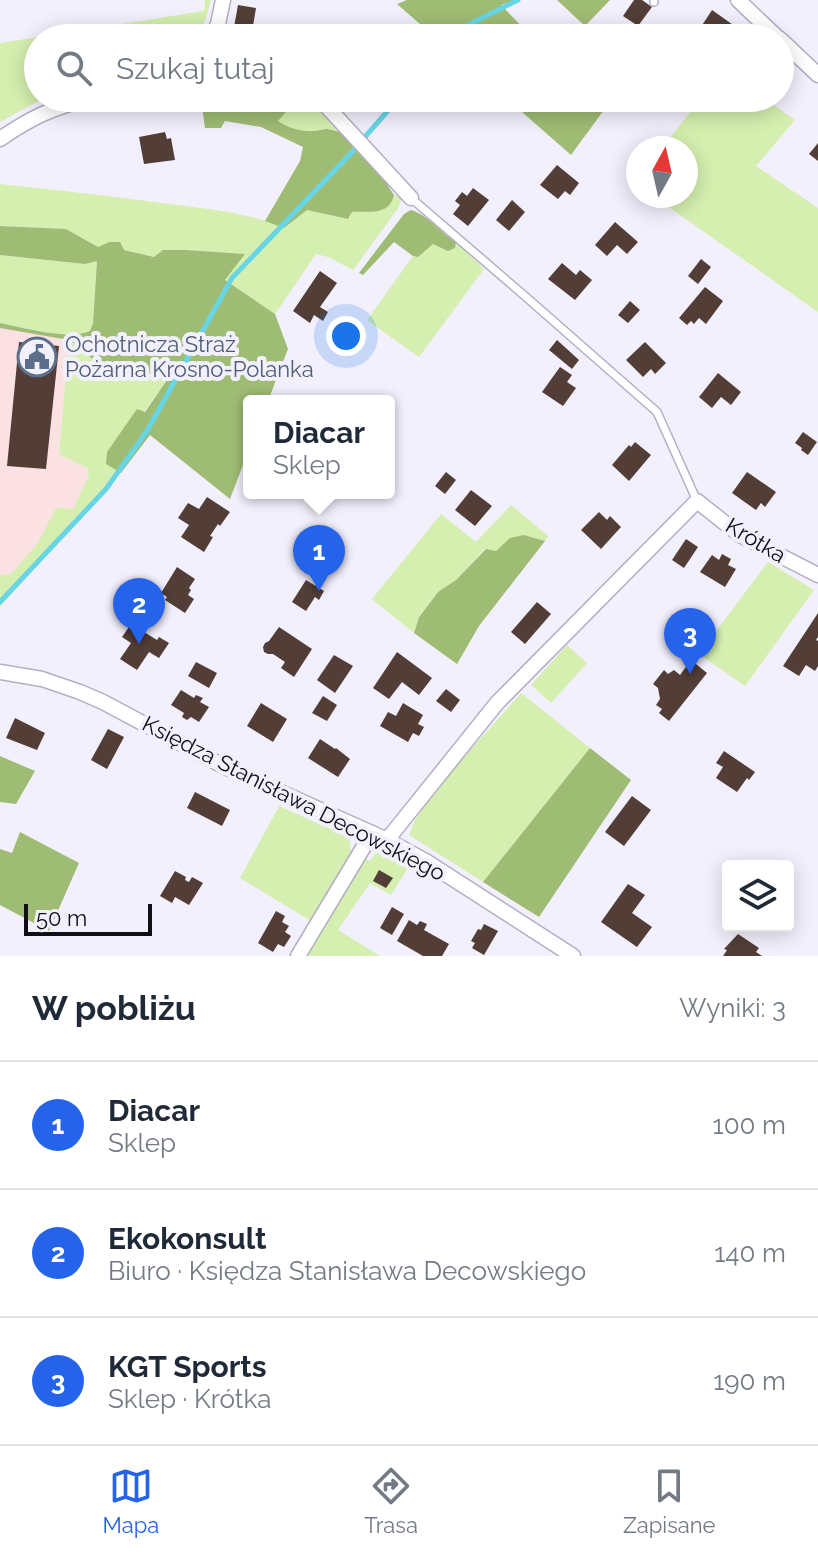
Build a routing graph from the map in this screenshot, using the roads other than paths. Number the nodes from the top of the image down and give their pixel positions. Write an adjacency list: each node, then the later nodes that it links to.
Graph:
1 (223, 0): 3 (street)
2 (738, 0): 4 (street)
3 (218, 24)
4 (763, 24)
5 (794, 53): 6 (street)
6 (818, 75)
7 (46, 112): 9 (street)
8 (332, 112): 10 (street)
9 (0, 139)
10 (411, 198): 11 (lane)
11 (697, 501): 12 (street, Krótka); 15 (street)
12 (818, 575)
13 (0, 672): 14 (street, Księdza Stanisława Decowskiego)
14 (372, 833): 15 (street, Księdza Stanisława Decowskiego); 16 (street)
15 (387, 840): 17 (street, Księdza Stanisława Decowskiego)
16 (298, 956)
17 (573, 956)

